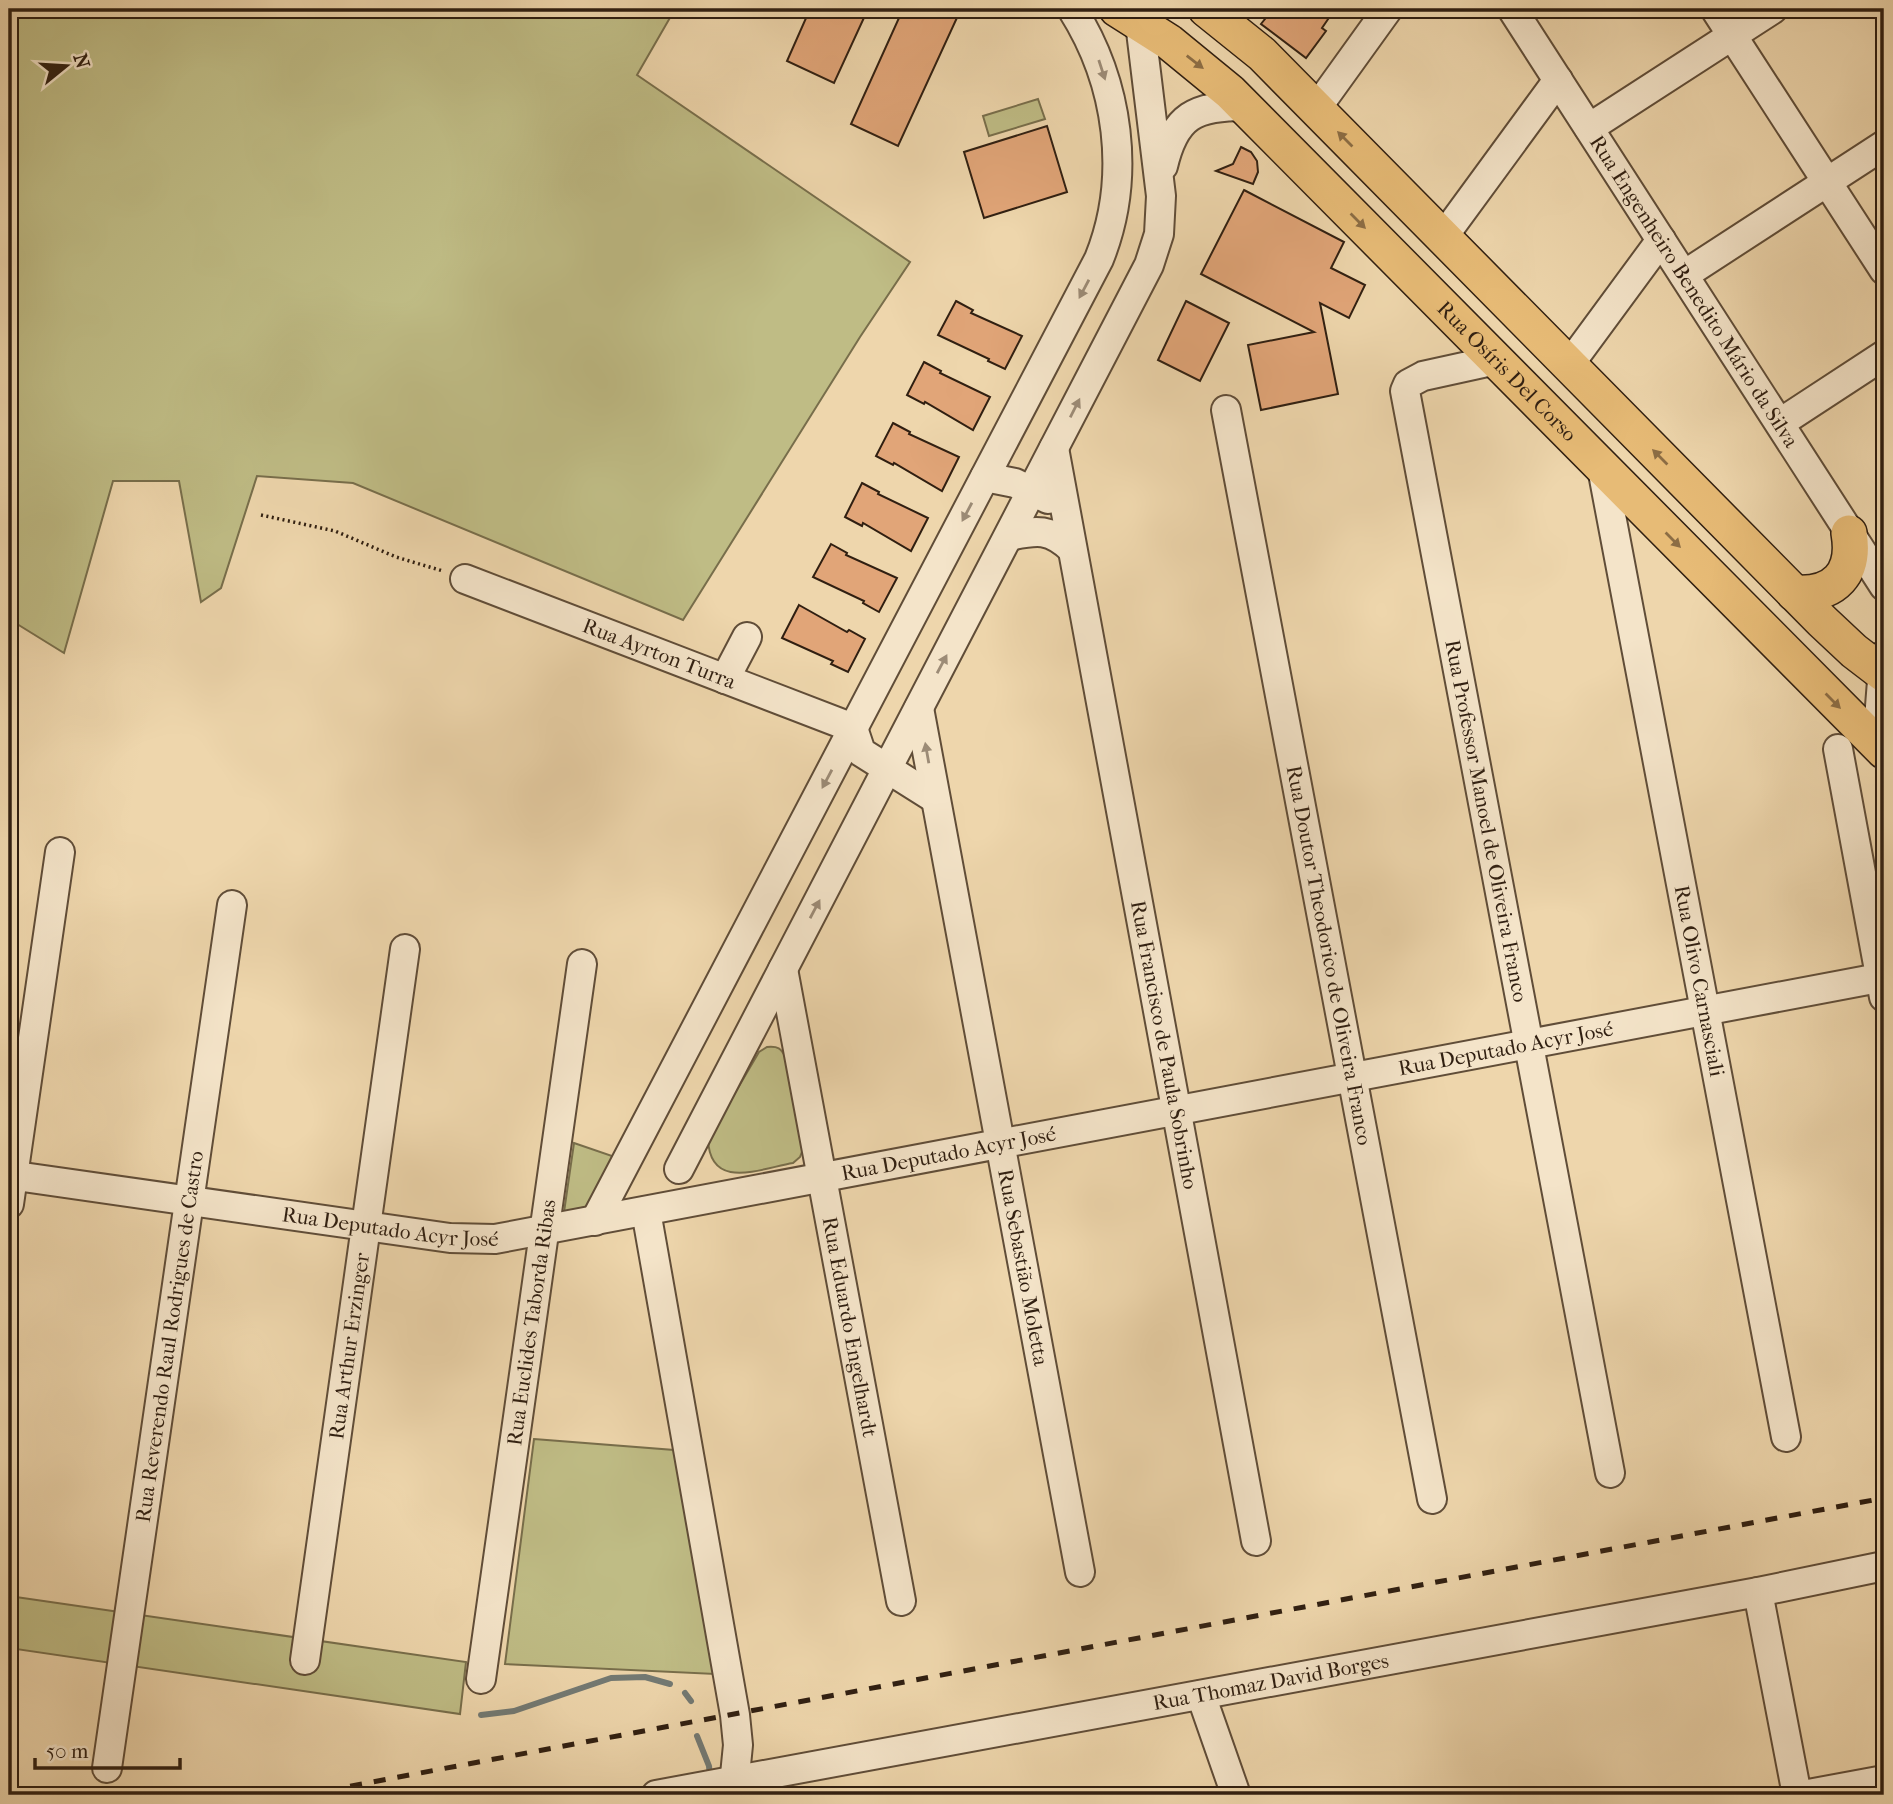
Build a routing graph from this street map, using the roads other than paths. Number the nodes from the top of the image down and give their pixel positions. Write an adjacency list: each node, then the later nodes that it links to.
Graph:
1 (1072, 9): 29 (street, one-way to 29)
2 (1206, 9): 11 (main road)
3 (1388, 9): 11 (street)
4 (1512, 9): 9 (street, Rua Engenheiro Benedito Mário da Silva)
5 (1715, 9): 8 (street)
6 (1773, 9): 8 (street)
7 (1131, 13): 10 (main road, Rua Osíris Del Corso, one-way to 10); 14 (street)
8 (1732, 35): 12 (street); 15 (street)
9 (1558, 80): 12 (street, Rua Engenheiro Benedito Mário da Silva); 16 (street)
10 (1245, 106): 14 (street); 21 (main road, Rua Osíris Del Corso, one-way to 21)
11 (1316, 108): 16 (main road, one-way to 11)
12 (1589, 128): 17 (street, Rua Engenheiro Benedito Mário da Silva)
13 (1884, 145): 15 (street)
14 (1161, 176): 28 (street, one-way to 14)
15 (1827, 182): 18 (street); 19 (street)
16 (1443, 237): 20 (main road)
17 (1661, 240): 19 (street, Rua Engenheiro Benedito Mário da Silva); 25 (street)
18 (1884, 270)
19 (1684, 275): 27 (street, Rua Engenheiro Benedito Mário da Silva)
20 (1484, 279): 21 (main road); 22 (main road)
21 (1447, 311): 24 (main road, Rua Osíris Del Corso)
22 (1525, 320): 24 (main road); 25 (main road)
23 (1884, 355): 27 (street)
24 (1496, 360): 32 (main road, Rua Osíris Del Corso); 56 (street, Rua Professor Manoel de Oliveira Franco)
25 (1569, 365): 38 (main road, one-way to 25)
26 (1226, 410): 57 (street, Rua Doutor Theodorico de Oliveira Franco)
27 (1780, 423): 33 (street, Rua Engenheiro Benedito Mário da Silva)
28 (1054, 448): 30 (street); 31 (street, Rua Francisco de Paula Sobrinho)
29 (985, 477): 30 (street); 44 (street, one-way to 44)
30 (1032, 490): 31 (street); 34 (street)
31 (1065, 509): 35 (street, Rua Francisco de Paula Sobrinho)
32 (1626, 514): 45 (main road, Rua Osíris Del Corso, one-way to 45); 55 (street, Rua Olivo Carnasciali)
33 (1849, 533): 36 (street, Rua Engenheiro Benedito Mário da Silva); 38 (main road)
34 (1009, 536): 35 (street); 43 (street, one-way to 34)
35 (1072, 549): 58 (street, Rua Francisco de Paula Sobrinho)
36 (1882, 577): 39 (street, Rua Engenheiro Benedito Mário da Silva)
37 (465, 579): 42 (street, Rua Ayrton Turra)
38 (1794, 593): 41 (main road)
39 (1884, 608)
40 (747, 637): 42 (street)
41 (1884, 667): 45 (street)
42 (725, 679): 44 (street, Rua Ayrton Turra)
43 (919, 708): 47 (street); 48 (street, Rua Sebastião Moletta, one-way to 43)
44 (853, 728): 47 (street); 66 (street, one-way to 66)
45 (1880, 748)
46 (1838, 749): 54 (street)
47 (888, 768): 48 (street); 53 (street, one-way to 47)
48 (934, 798): 59 (street, Rua Sebastião Moletta)
49 (60, 852): 61 (street)
50 (232, 905): 63 (street, Rua Reverendo Raul Rodrigues de Castro)
51 (405, 948): 67 (street, Rua Arthur Erzinger)
52 (582, 964): 68 (street, Rua Euclides Taborda Ribas)
53 (783, 969): 60 (street); 62 (street, Rua Eduardo Engelhardt)
54 (1883, 984): 55 (street, Rua Deputado Acyr José)
55 (1705, 1011): 56 (street, Rua Deputado Acyr José); 69 (street, Rua Olivo Carnasciali)
56 (1529, 1044): 57 (street, Rua Deputado Acyr José); 70 (street, Rua Professor Manoel de Oliveira Franco)
57 (1352, 1078): 58 (street, Rua Deputado Acyr José); 71 (street, Rua Doutor Theodorico de Oliveira Franco)
58 (1176, 1111): 59 (street, Rua Deputado Acyr José); 72 (street, Rua Francisco de Paula Sobrinho)
59 (1000, 1144): 62 (street, Rua Deputado Acyr José); 74 (street, Rua Sebastião Moletta)
60 (679, 1169)
61 (11, 1175): 63 (street, Rua Deputado Acyr José); 64 (street)
62 (822, 1178): 65 (street, Rua Deputado Acyr José); 76 (street, Rua Eduardo Engelhardt)
63 (189, 1201): 67 (street, Rua Deputado Acyr José); 80 (street, Rua Reverendo Raul Rodrigues de Castro)
64 (9, 1204)
65 (646, 1211): 66 (street, Rua Deputado Acyr José); 82 (street)
66 (596, 1221): 68 (street, Rua Deputado Acyr José)
67 (366, 1226): 68 (street, Rua Deputado Acyr José); 77 (street, Rua Arthur Erzinger)
68 (545, 1230): 78 (street, Rua Euclides Taborda Ribas)
69 (1786, 1437)
70 (1610, 1474)
71 (1432, 1499)
72 (1256, 1542)
73 (1884, 1566): 75 (street, Rua Thomaz David Borges)
74 (1080, 1572)
75 (1758, 1592): 79 (street, Rua Thomaz David Borges); 86 (street)
76 (901, 1601)
77 (304, 1660)
78 (481, 1679)
79 (1201, 1695): 82 (street, Rua Thomaz David Borges); 85 (street)
80 (107, 1768)
81 (1884, 1780): 87 (street)
82 (733, 1788): 83 (street, Rua Thomaz David Borges)
83 (691, 1792): 84 (street, Rua Thomaz David Borges)
84 (656, 1795)
85 (1236, 1795)
86 (1797, 1795)
87 (1803, 1795)

